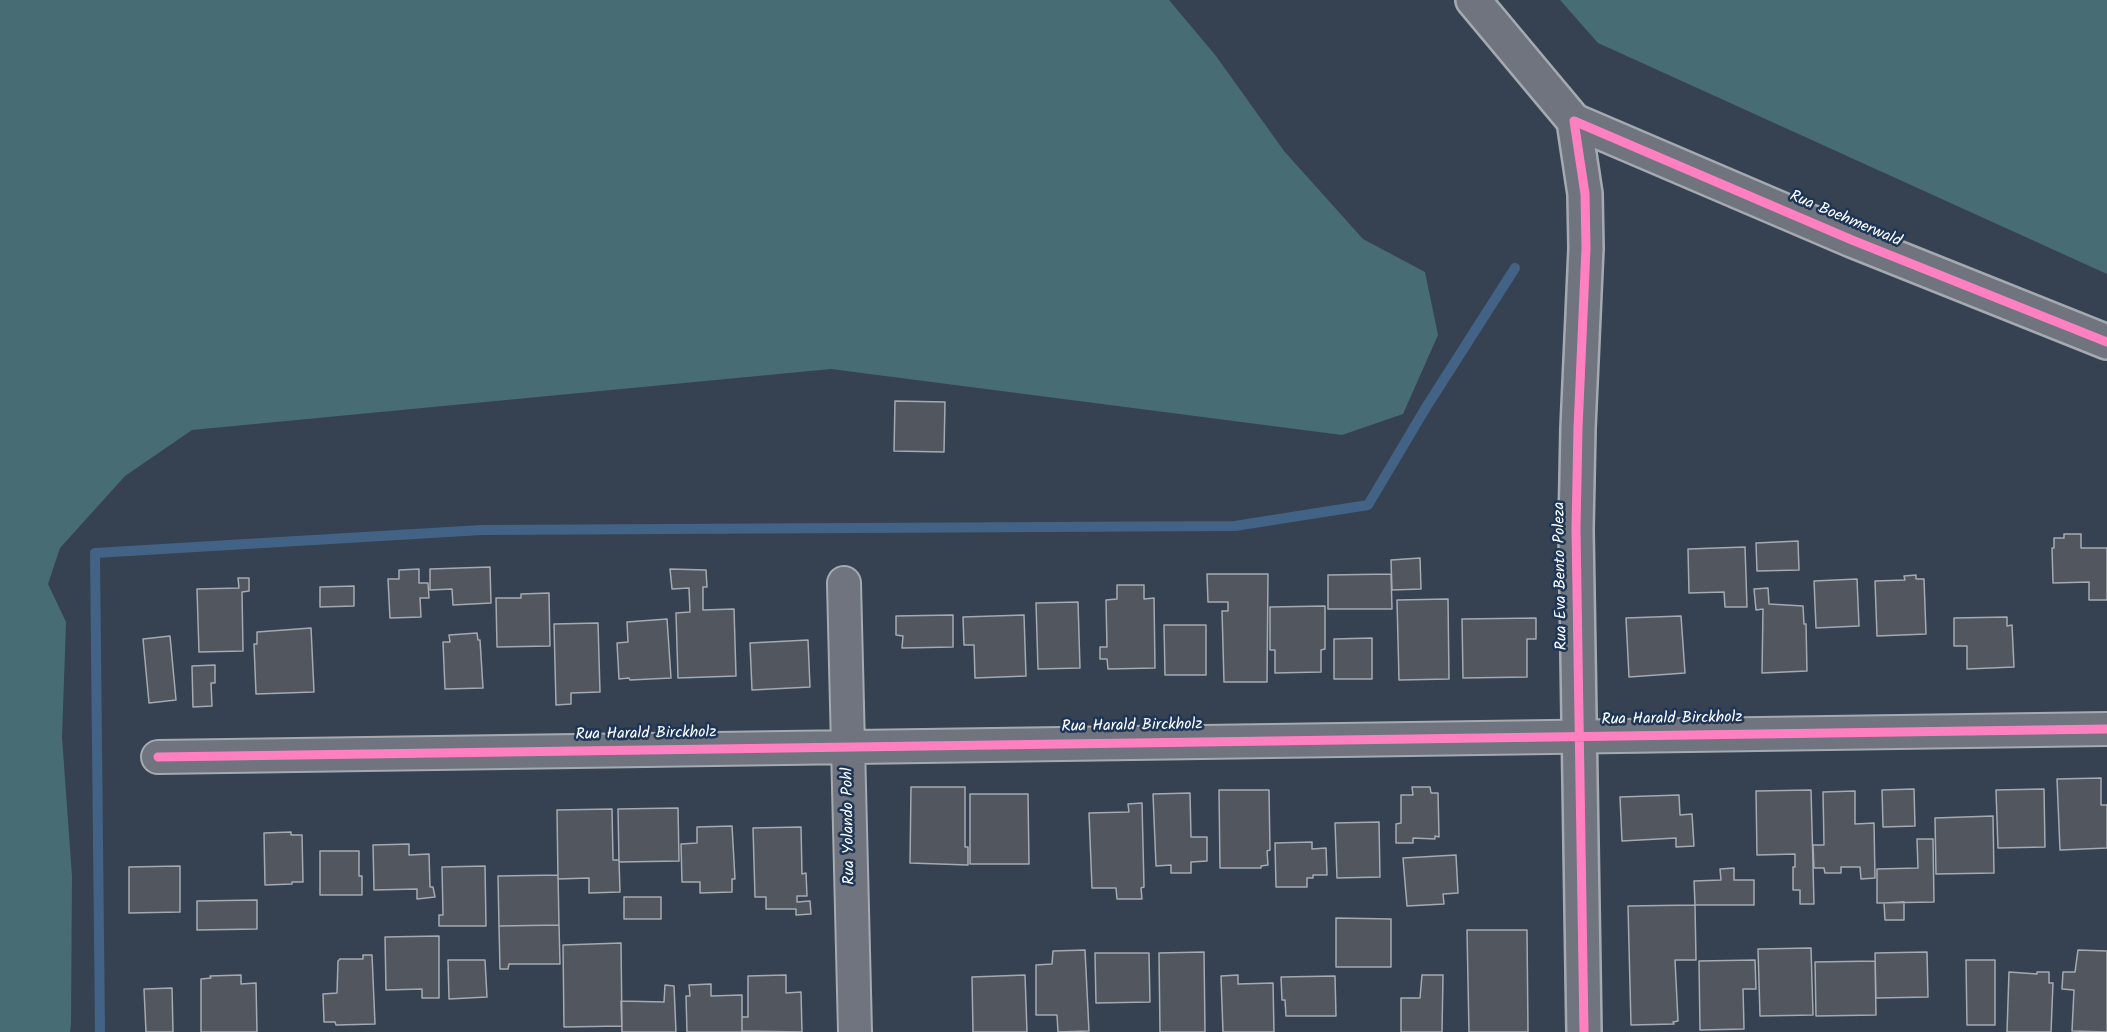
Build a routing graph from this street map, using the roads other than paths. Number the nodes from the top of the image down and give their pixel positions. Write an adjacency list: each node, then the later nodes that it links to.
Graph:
1 (1473, 0): 2 (street, Rua Boehmerwald)
2 (1574, 121): 3 (street, Rua Boehmerwald); 6 (street, Rua Eva Bento Poleza)
3 (2107, 342)
4 (844, 583): 7 (street, Rua Yolando Pohl)
5 (2107, 729): 6 (street, Rua Harald Birckholz)
6 (1579, 736): 7 (street, Rua Harald Birckholz); 10 (street, Rua Eva Bento Poleza)
7 (848, 747): 8 (street, Rua Harald Birckholz); 9 (street, Rua Yolando Pohl)
8 (158, 757)
9 (855, 1032)
10 (1584, 1032)

